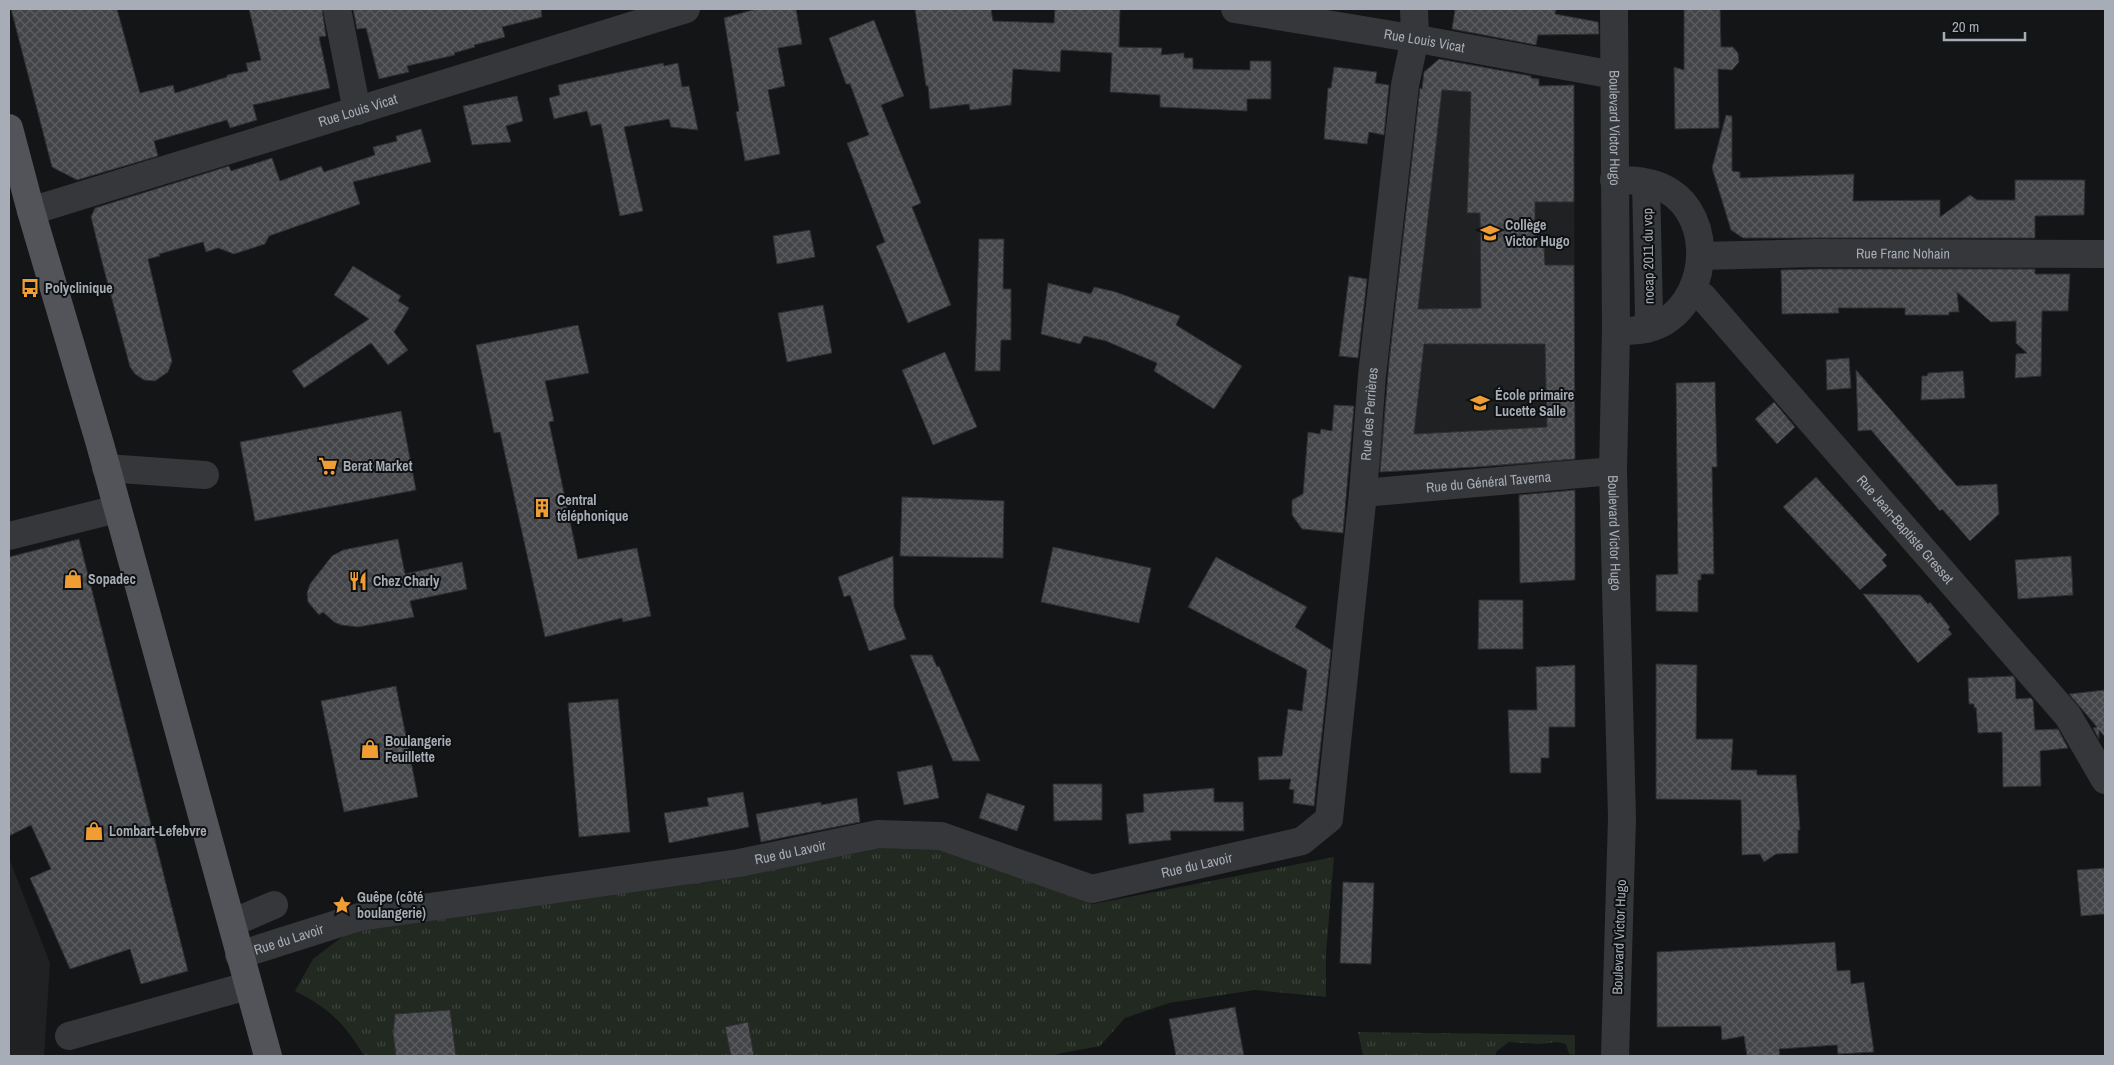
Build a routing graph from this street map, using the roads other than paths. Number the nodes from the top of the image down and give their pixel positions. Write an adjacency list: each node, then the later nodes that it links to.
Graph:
1 (337, 9): 8 (street)
2 (686, 9): 8 (street, Rue Louis Vicat)
3 (1235, 9): 6 (street, Rue Louis Vicat)
4 (1414, 9): 6 (street, Rue des Perrières)
5 (1614, 9): 7 (street, Boulevard Victor Hugo)
6 (1415, 38): 7 (street, Rue Louis Vicat); 21 (street, Rue des Perrières)
7 (1614, 75): 10 (street, Boulevard Victor Hugo)
8 (357, 111): 12 (street, Rue Louis Vicat)
9 (9, 128): 12 (main road)
10 (1614, 180): 11 (street); 17 (street, Boulevard Victor Hugo)
11 (1646, 183): 14 (street); 16 (street, nocap 2011 du vcp)
12 (31, 211): 18 (main road)
13 (2105, 254): 14 (street, Rue Franc Nohain)
14 (1701, 256): 15 (street)
15 (1694, 289): 16 (street); 24 (street, Rue Jean-Baptiste Gresset)
16 (1646, 329): 17 (street)
17 (1616, 331): 19 (street, Boulevard Victor Hugo)
18 (106, 468): 20 (street); 22 (main road)
19 (1613, 471): 21 (street, Rue du Général Taverna); 33 (street, Boulevard Victor Hugo)
20 (205, 475)
21 (1363, 493): 25 (street, Rue des Perrières)
22 (117, 509): 23 (street); 27 (main road)
23 (9, 536)
24 (2105, 780)
25 (1329, 819): 28 (street, Rue du Lavoir)
26 (274, 905): 27 (street)
27 (232, 923): 28 (main road)
28 (239, 956): 29 (main road)
29 (247, 986): 30 (street); 31 (main road); 32 (main road)
30 (69, 1036)
31 (268, 1056)
32 (287, 1056)
33 (1615, 1056)

